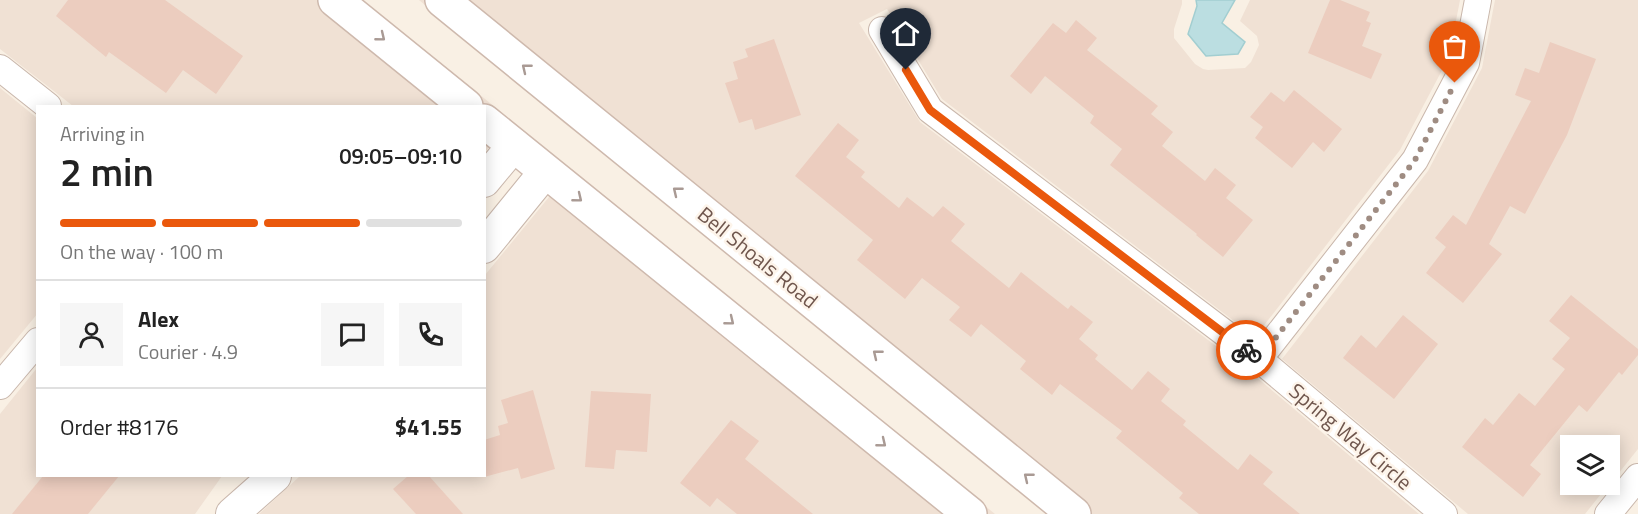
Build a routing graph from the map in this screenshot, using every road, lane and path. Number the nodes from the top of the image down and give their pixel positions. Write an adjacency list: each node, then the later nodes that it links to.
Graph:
1 (335, 0): 7 (main road, one-way to 7)
2 (442, 0): 22 (main road, Bell Shoals Road, one-way to 2)
3 (1478, 0): 14 (street)
4 (882, 30): 14 (street, Spring Way Circle)
5 (0, 68): 6 (street)
6 (47, 105)
7 (465, 105)
8 (486, 123): 9 (main road)
9 (514, 145): 10 (main road); 11 (street)
10 (546, 172): 12 (street); 21 (main road, one-way to 21)
11 (486, 179)
12 (486, 245)
13 (36, 343): 15 (street)
14 (1259, 359): 23 (street, Spring Way Circle)
15 (0, 386)
16 (242, 477): 19 (street)
17 (274, 477): 20 (street)
18 (1638, 477): 24 (street)
19 (216, 514)
20 (232, 514)
21 (970, 514)
22 (1074, 514)
23 (1444, 514)
24 (1608, 514)

